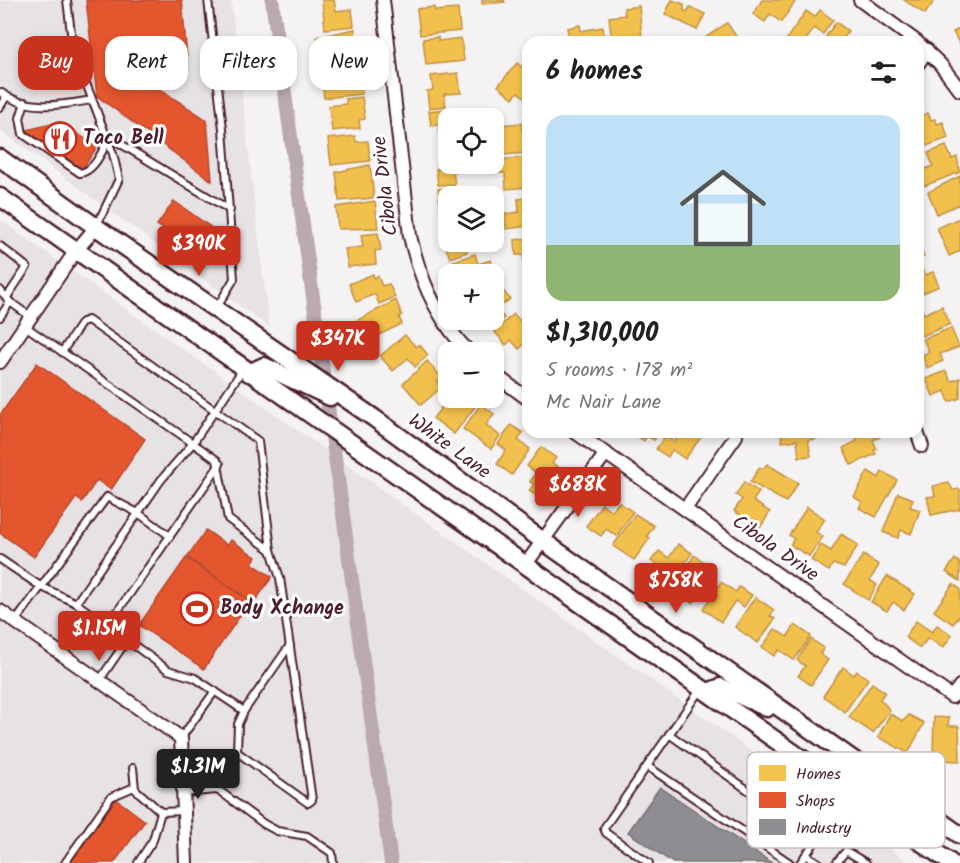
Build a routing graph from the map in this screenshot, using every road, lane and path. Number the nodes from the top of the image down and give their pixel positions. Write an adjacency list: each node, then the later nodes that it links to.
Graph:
1 (67, 0): 9 (lane)
2 (208, 0): 15 (lane)
3 (383, 0): 24 (street, Cibola Drive)
4 (860, 0): 5 (street)
5 (909, 36)
6 (924, 48): 7 (street)
7 (960, 90)
8 (3, 95): 10 (lane); 11 (lane)
9 (92, 100): 10 (lane); 12 (lane)
10 (25, 102): 12 (lane)
11 (0, 107)
12 (107, 138): 15 (lane); 16 (lane)
13 (0, 158): 16 (main road, White Lane)
14 (0, 197): 18 (main road)
15 (230, 210): 21 (lane)
16 (96, 227): 18 (street); 21 (main road, White Lane)
17 (0, 246): 20 (lane)
18 (75, 252): 23 (street); 27 (main road)
19 (0, 290): 20 (lane)
20 (9, 300): 22 (lane); 23 (lane)
21 (216, 309): 32 (main road, White Lane)
22 (0, 317)
23 (28, 321): 25 (lane); 26 (street)
24 (461, 342)
25 (62, 352): 31 (lane); 36 (lane)
26 (0, 362)
27 (246, 371): 28 (main road); 31 (lane)
28 (271, 379): 32 (main road); 46 (main road)
29 (504, 381): 30 (street)
30 (522, 393)
31 (215, 410): 36 (lane); 44 (lane)
32 (374, 418): 43 (main road, White Lane)
33 (584, 438): 38 (street, Cibola Drive)
34 (735, 438): 40 (street)
35 (919, 438): 37 (street)
36 (193, 443): 39 (lane); 41 (lane)
37 (922, 446)
38 (606, 453): 40 (street, Cibola Drive); 43 (street)
39 (220, 464): 42 (lane); 44 (lane)
40 (685, 509): 55 (street, Cibola Drive)
41 (138, 513): 42 (lane); 47 (lane); 48 (lane)
42 (170, 536): 51 (lane)
43 (543, 541): 46 (street); 59 (main road, White Lane)
44 (271, 550): 53 (lane)
45 (0, 559): 47 (lane)
46 (526, 564): 56 (main road)
47 (40, 586): 48 (lane); 50 (lane)
48 (76, 603): 51 (lane)
49 (0, 611): 50 (street)
50 (15, 622): 54 (street)
51 (108, 625): 52 (lane)
52 (127, 640): 54 (lane); 57 (lane)
53 (290, 645): 58 (lane); 58 (lane)
54 (99, 681): 61 (street)
55 (960, 686)
56 (705, 689): 59 (main road); 60 (lane); 62 (main road)
57 (215, 691): 58 (lane); 61 (lane)
58 (244, 711)
59 (806, 726): 63 (main road, White Lane)
60 (669, 734): 64 (lane); 67 (lane)
61 (181, 738): 68 (street)
62 (794, 752)
63 (843, 752)
64 (647, 766): 72 (lane); 82 (lane)
65 (133, 768): 66 (lane)
66 (134, 787): 70 (lane); 78 (lane)
67 (747, 789)
68 (183, 793): 69 (street); 81 (lane)
69 (184, 810): 70 (lane); 80 (street)
70 (161, 812): 79 (lane)
71 (945, 824): 73 (main road, White Lane)
72 (747, 834)
73 (960, 835)
74 (768, 848): 83 (lane)
75 (811, 848): 77 (lane)
76 (930, 848): 88 (main road)
77 (806, 855): 84 (lane); 85 (lane)
78 (65, 863)
79 (138, 863)
80 (186, 863)
81 (333, 863)
82 (649, 863)
83 (790, 863)
84 (800, 863)
85 (819, 863)
86 (836, 863): 87 (lane)
87 (866, 863)
88 (951, 863)

